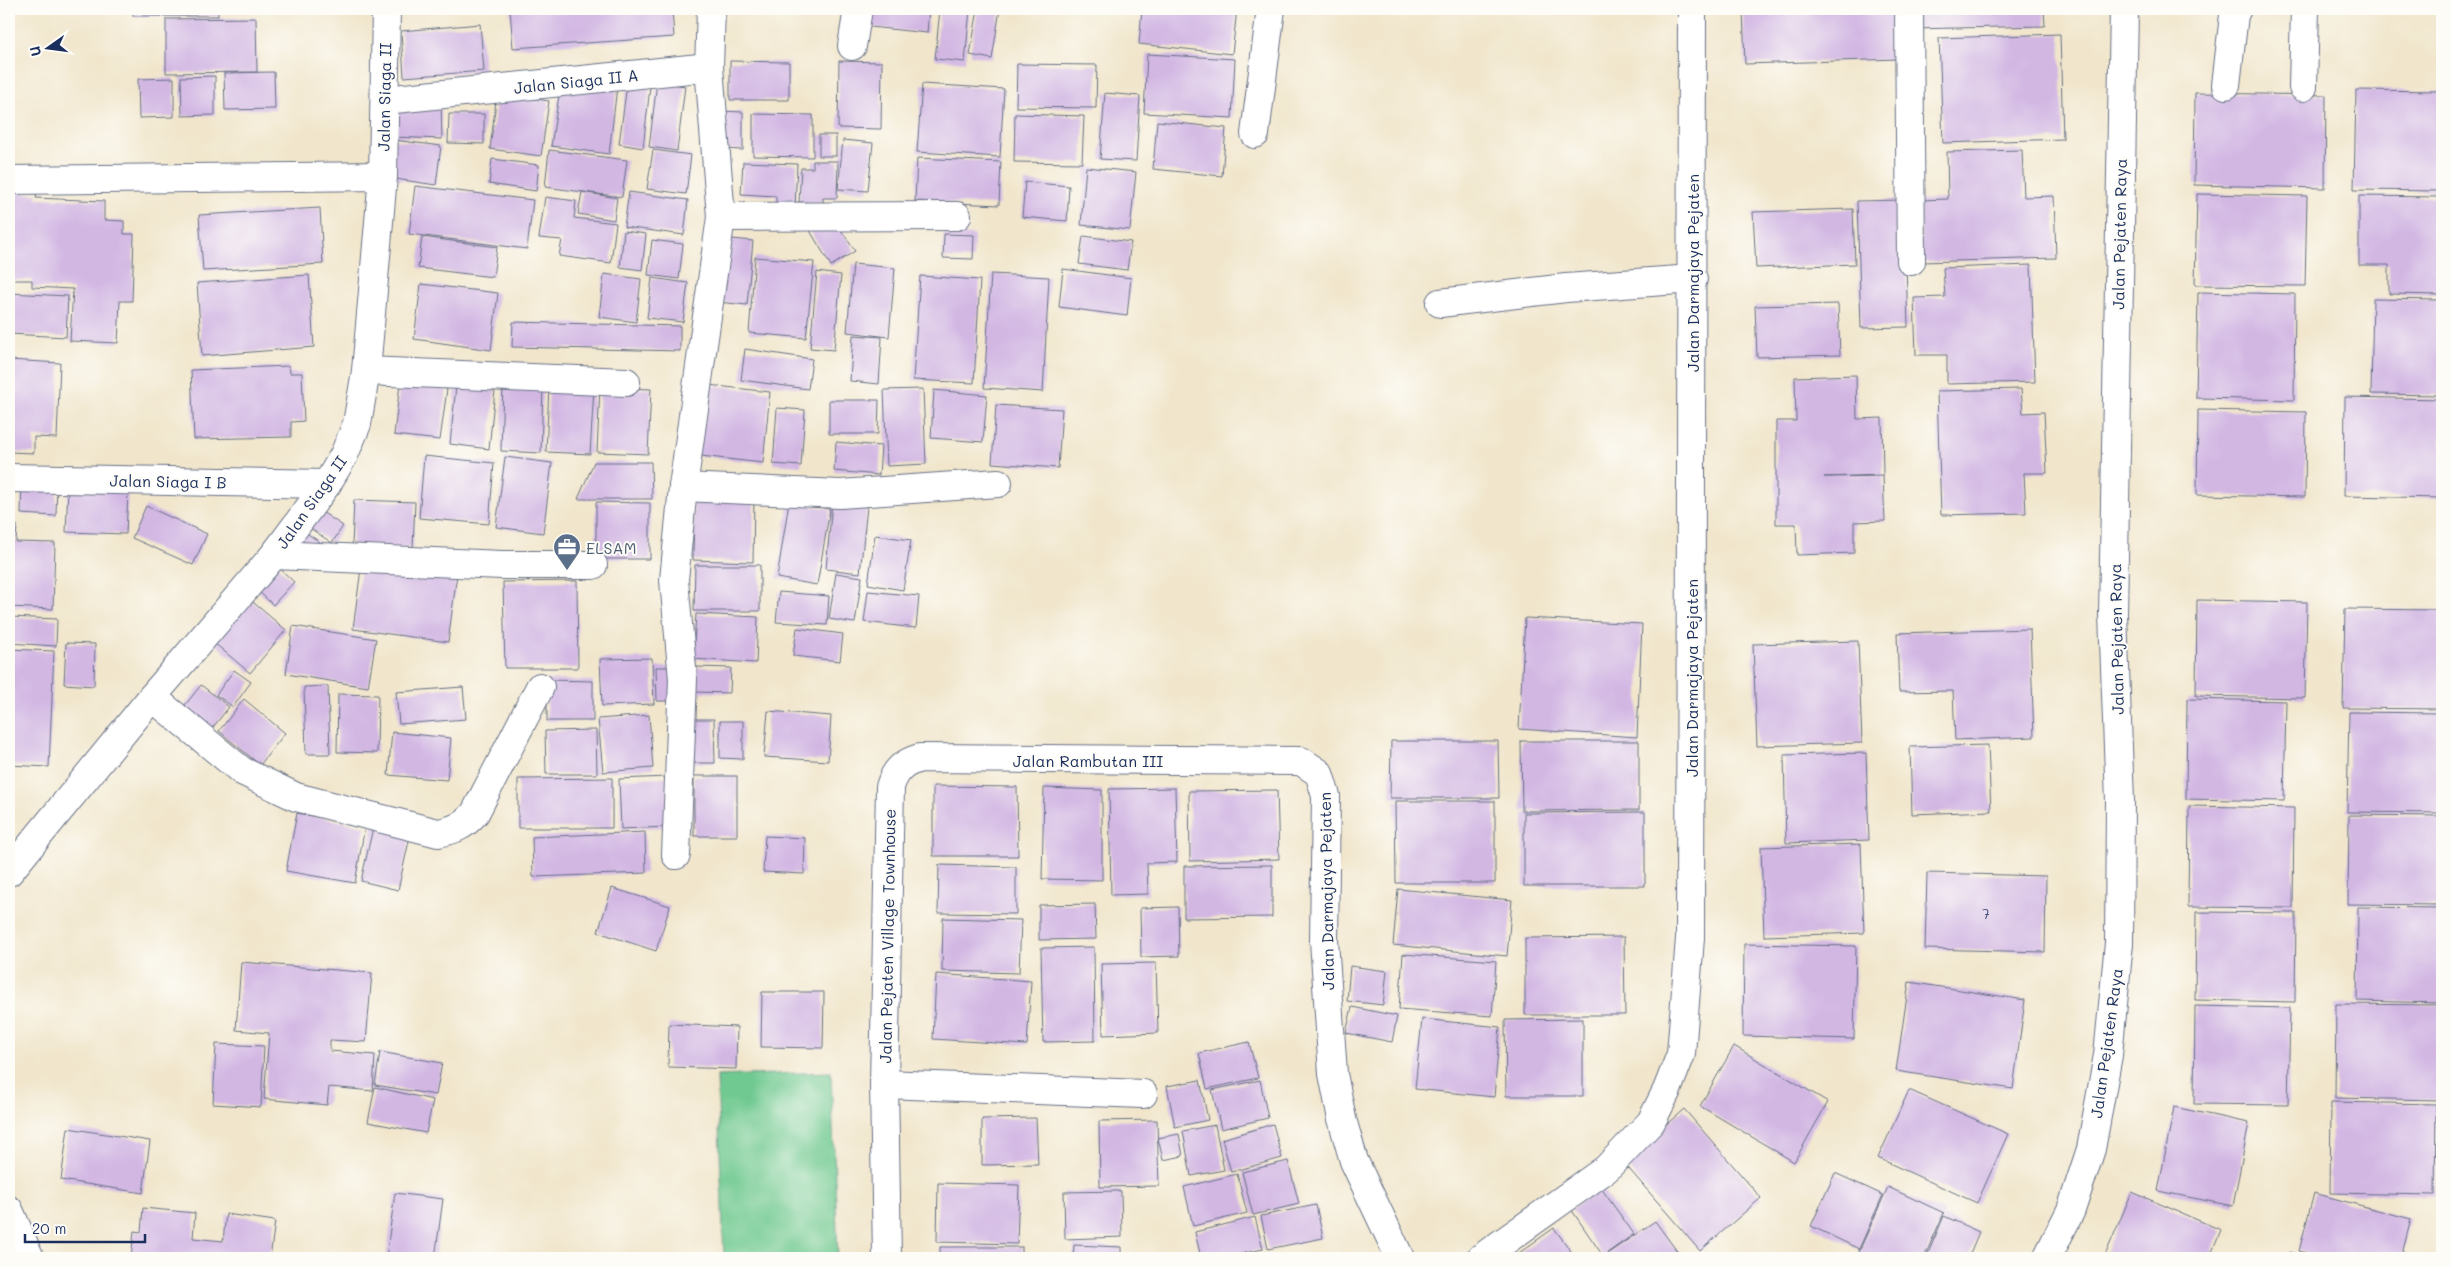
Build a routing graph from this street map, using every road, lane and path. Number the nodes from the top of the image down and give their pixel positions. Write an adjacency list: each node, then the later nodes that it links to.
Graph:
1 (386, 9): 14 (street, Jalan Siaga II)
2 (711, 9): 11 (street)
3 (858, 9): 10 (street)
4 (1271, 9): 15 (street)
5 (1692, 9): 21 (street, Jalan Darmajaya Pejaten)
6 (1909, 9): 20 (street)
7 (2124, 9): 44 (street, Jalan Pejaten Raya)
8 (2237, 9): 12 (street)
9 (2306, 9): 13 (street)
10 (852, 46)
11 (709, 67): 14 (street, Jalan Siaga II A); 19 (street)
12 (2226, 85)
13 (2303, 87)
14 (385, 100): 16 (street, Jalan Siaga II)
15 (1255, 134)
16 (383, 176): 17 (street); 23 (street, Jalan Siaga II)
17 (9, 180)
18 (956, 216): 19 (street)
19 (721, 217): 28 (street)
20 (1911, 261)
21 (1693, 279): 22 (street); 43 (street, Jalan Darmajaya Pejaten)
22 (1440, 303)
23 (366, 371): 24 (street); 27 (street, Jalan Siaga II)
24 (626, 382)
25 (9, 478): 27 (street, Jalan Siaga I B)
26 (998, 483): 28 (street)
27 (327, 484): 29 (street, Jalan Siaga II)
28 (683, 487): 35 (street)
29 (274, 555): 30 (street); 32 (street, Jalan Siaga II)
30 (593, 565)
31 (540, 687): 32 (street)
32 (152, 696): 36 (street, Jalan Siaga II)
33 (1301, 761): 34 (street, Jalan Rambutan III); 42 (street, Jalan Darmajaya Pejaten)
34 (890, 787): 37 (street, Jalan Pejaten Village Townhouse)
35 (676, 855)
36 (9, 872)
37 (884, 1084): 38 (street, Jalan Pejaten Village Townhouse); 41 (street, Jalan Pejaten Village Townhouse)
38 (1143, 1094)
39 (9, 1210): 40 (street)
40 (30, 1258)
41 (887, 1258)
42 (1400, 1258)
43 (1481, 1258)
44 (2047, 1258)

